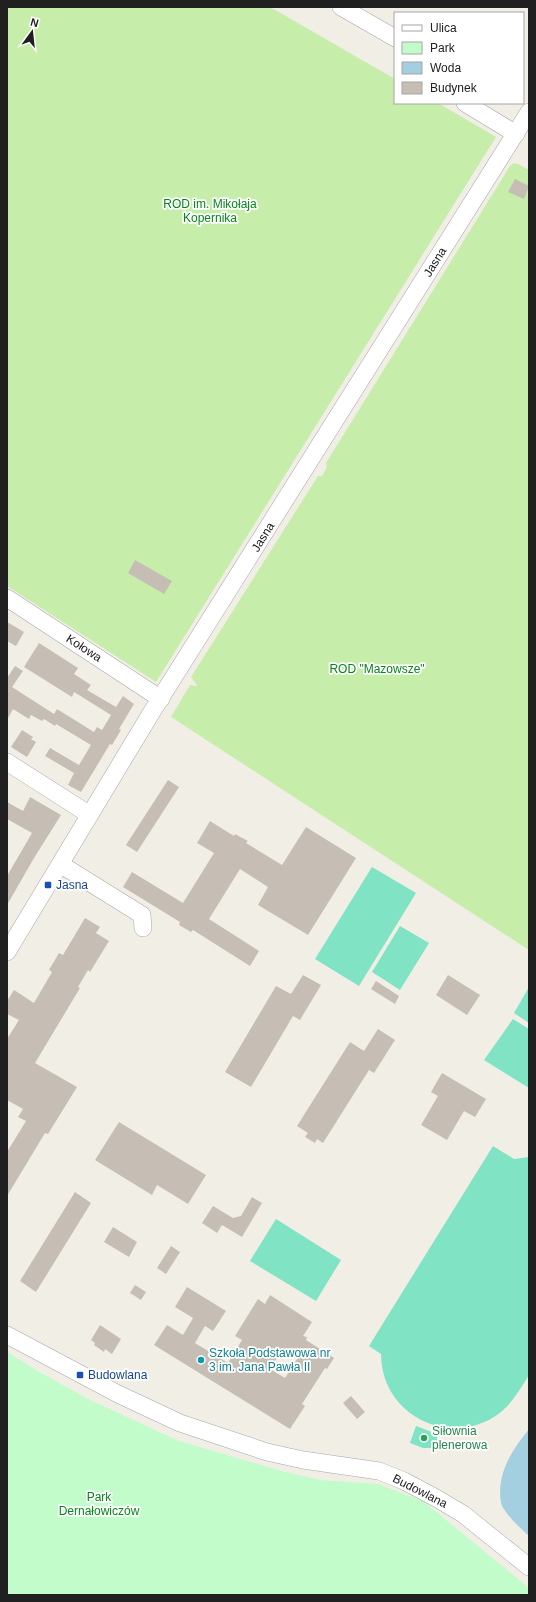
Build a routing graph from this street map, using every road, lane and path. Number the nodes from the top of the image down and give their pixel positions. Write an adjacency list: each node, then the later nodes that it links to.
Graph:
1 (341, 7): 2 (street)
2 (394, 37)
3 (468, 104): 4 (street)
4 (524, 124): 6 (street, Jasna)
5 (7, 598): 6 (street, Kołowa)
6 (161, 699): 8 (street, Jasna)
7 (7, 762): 8 (street)
8 (90, 815): 9 (street, Jasna)
9 (60, 864): 10 (street); 11 (street, Jasna)
10 (143, 928)
11 (12, 931): 12 (street, Jasna)
12 (7, 952)
13 (7, 1336): 14 (street, Budowlana)
14 (529, 1567)

